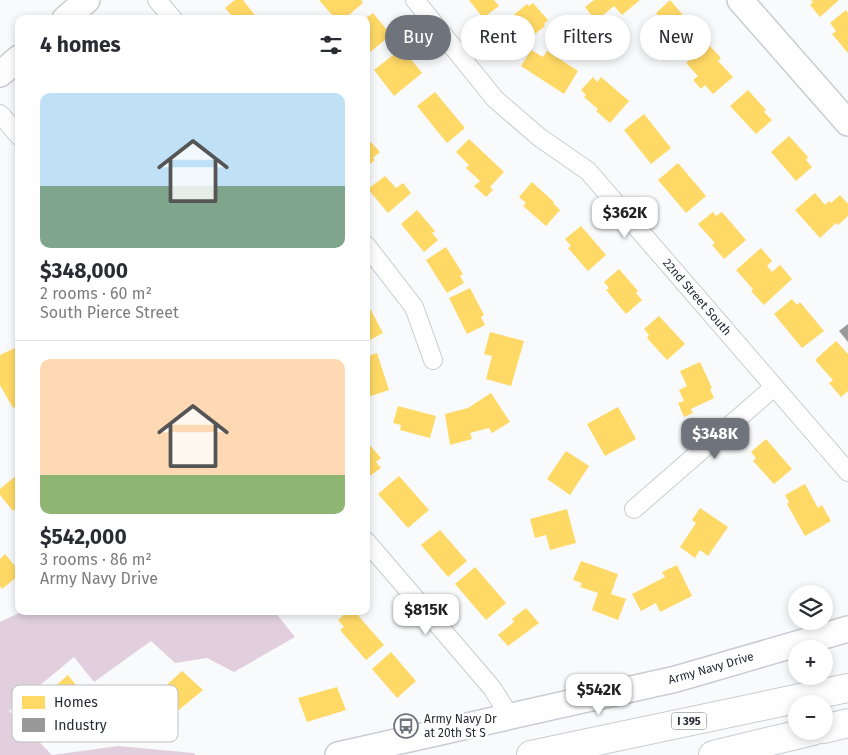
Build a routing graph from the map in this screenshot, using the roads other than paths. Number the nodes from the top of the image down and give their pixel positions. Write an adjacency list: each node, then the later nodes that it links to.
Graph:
1 (87, 0): 5 (street)
2 (157, 0): 6 (street)
3 (415, 0): 14 (street, 22nd Street South)
4 (740, 0): 10 (street)
5 (70, 15)
6 (170, 15)
7 (15, 61): 8 (street)
8 (0, 74)
9 (0, 114): 11 (street)
10 (848, 124)
11 (15, 131)
12 (370, 250): 13 (street)
13 (433, 360)
14 (774, 386): 15 (street, 22nd Street South); 16 (street)
15 (848, 472)
16 (634, 510)
17 (370, 546): 20 (street)
18 (848, 629): 20 (street, Army Navy Drive)
19 (848, 688): 25 (highway, I 395)
20 (509, 715): 24 (street, Army Navy Drive)
21 (848, 723): 22 (highway)
22 (833, 727)
23 (788, 737): 26 (highway)
24 (338, 755)
25 (531, 755)
26 (713, 755)

